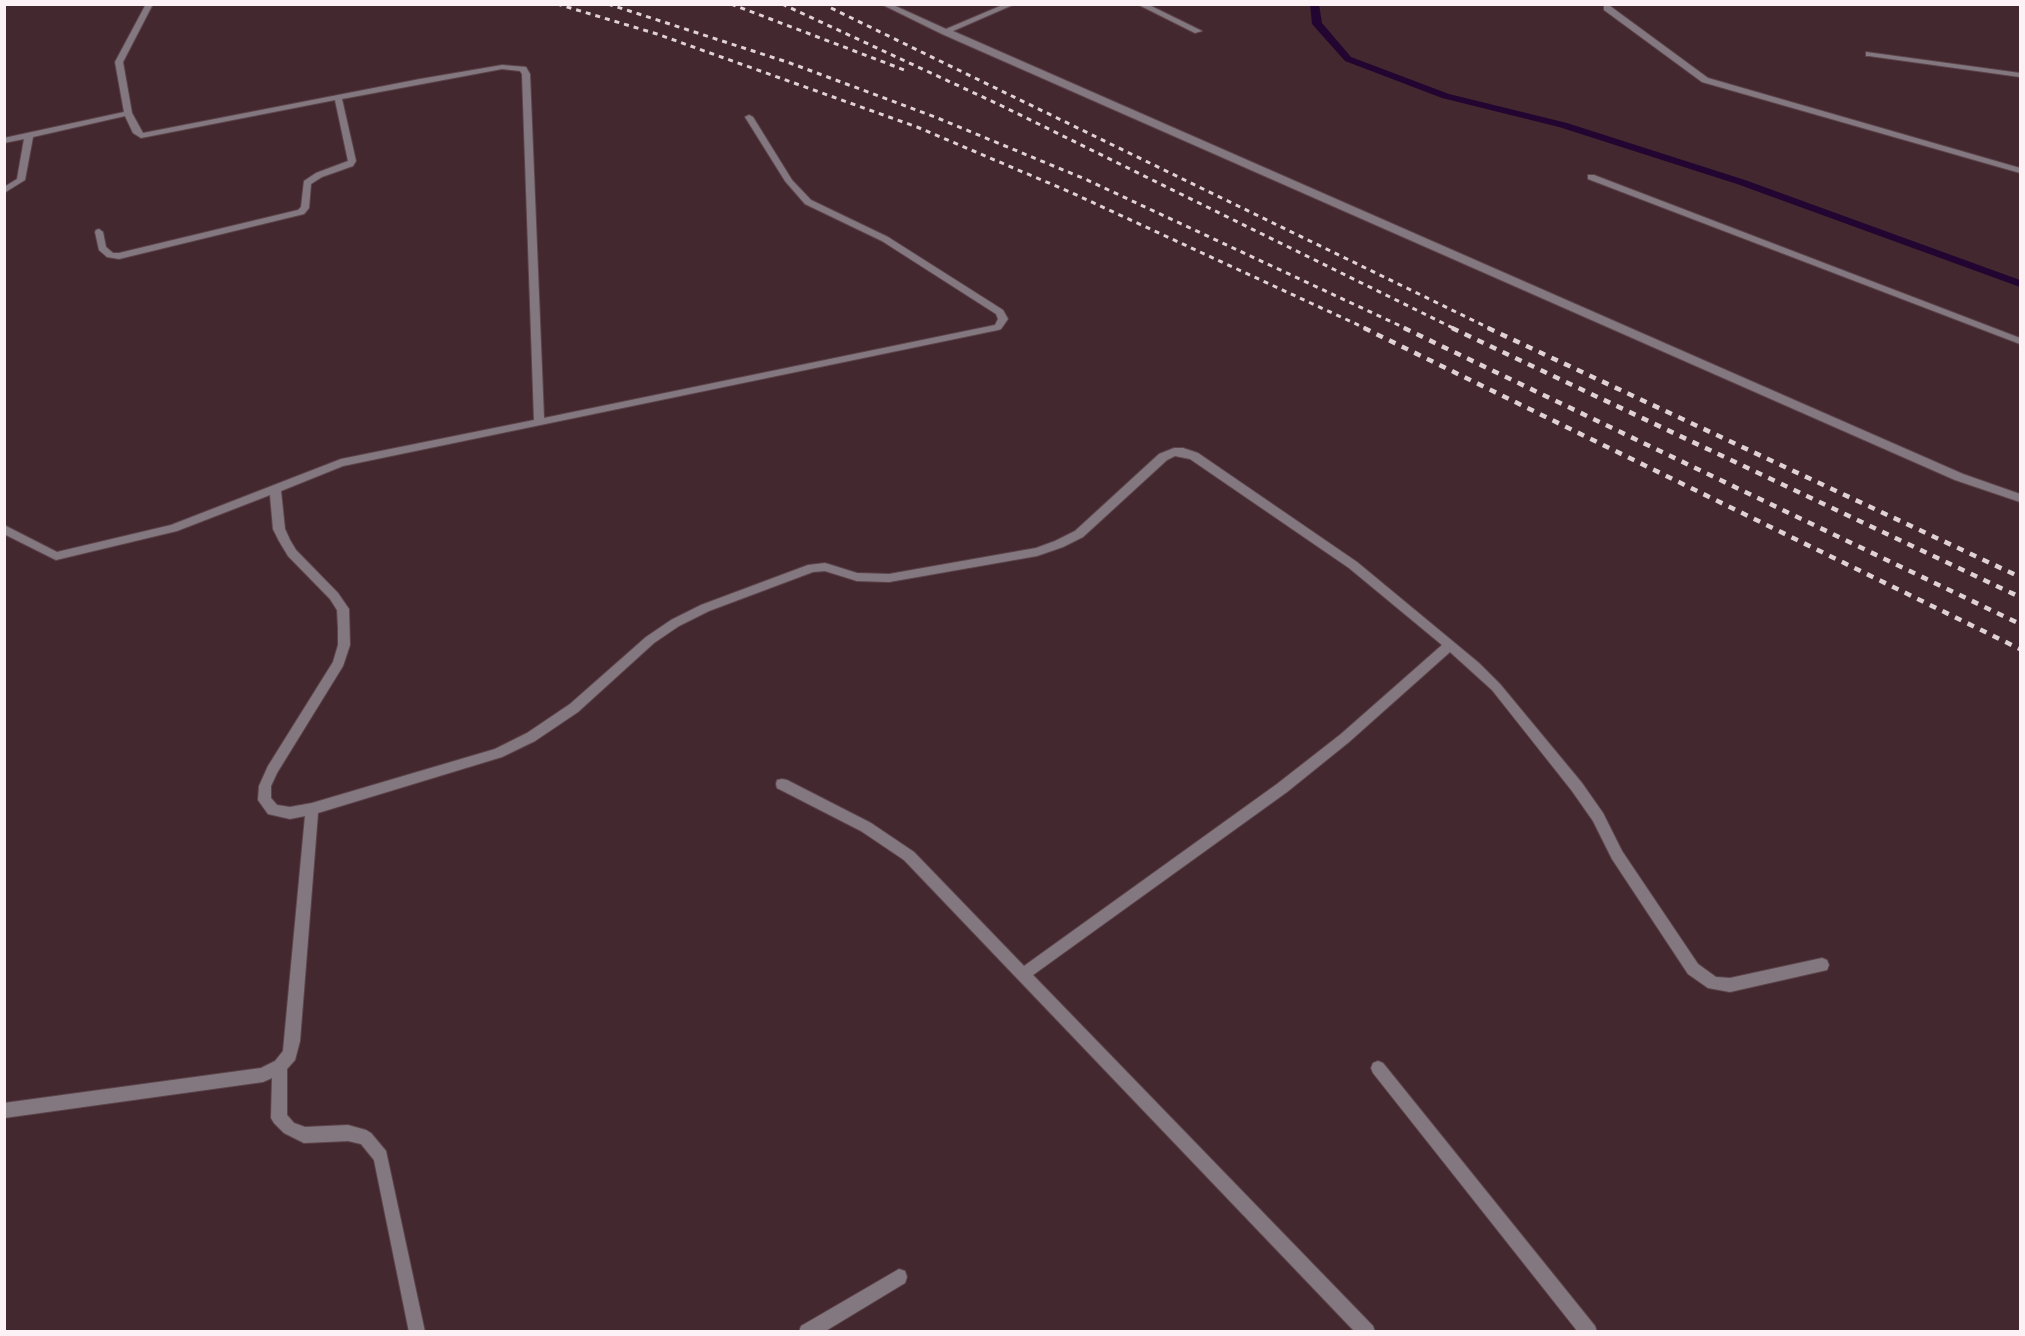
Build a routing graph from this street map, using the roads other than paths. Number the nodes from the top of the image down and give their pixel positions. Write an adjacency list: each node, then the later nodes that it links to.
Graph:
1 (150, 4): 11 (street)
2 (1012, 4): 7 (street)
3 (1140, 4): 6 (street)
4 (886, 5): 7 (street)
5 (1607, 9): 15 (street)
6 (1198, 31)
7 (945, 32): 22 (street)
8 (1869, 54): 9 (street)
9 (2020, 75)
10 (338, 98): 11 (street); 18 (street); 20 (street)
11 (128, 113): 13 (street)
12 (749, 117): 20 (street)
13 (29, 136): 14 (street); 17 (street)
14 (4, 141)
15 (2020, 171)
16 (1591, 177): 19 (street)
17 (4, 191)
18 (99, 232)
19 (2020, 341)
20 (539, 423): 21 (street)
21 (275, 489): 23 (street); 26 (street)
22 (2020, 498)
23 (4, 529)
24 (1450, 645): 26 (street); 27 (street); 28 (street)
25 (782, 784): 28 (street)
26 (312, 809): 29 (street)
27 (1822, 965)
28 (1024, 974): 35 (street)
29 (280, 1066): 31 (street); 33 (street)
30 (1378, 1068): 36 (street)
31 (4, 1111)
32 (899, 1277): 34 (street)
33 (417, 1332)
34 (807, 1332)
35 (1367, 1332)
36 (1589, 1332)

